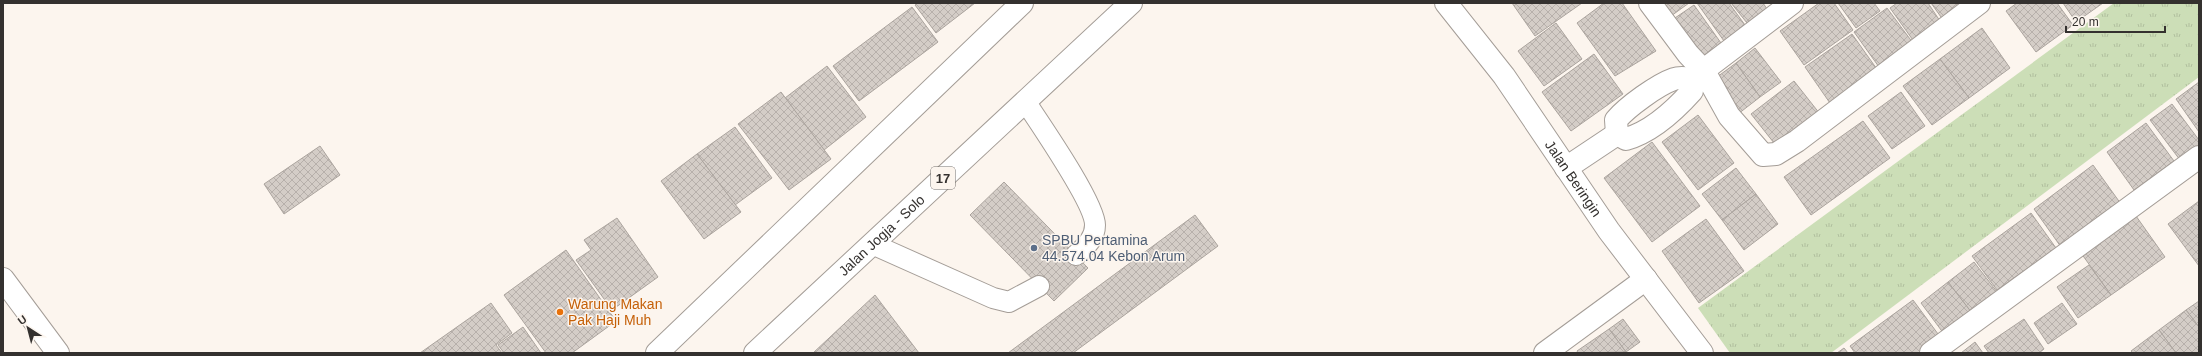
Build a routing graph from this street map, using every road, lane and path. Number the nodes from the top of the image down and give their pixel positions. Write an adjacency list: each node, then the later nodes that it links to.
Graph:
1 (1022, 3): 18 (main road)
2 (1131, 3): 8 (main road, Jalan Jogja - Solo / 17)
3 (1446, 3): 11 (main road, Jalan Beringin)
4 (1650, 3): 7 (main road)
5 (1792, 3): 7 (main road)
6 (1979, 3): 7 (main road)
7 (1698, 75): 9 (main road); 9 (main road)
8 (1025, 102): 12 (main road, Jalan Jogja - Solo / 17); 13 (lane)
9 (1617, 134): 11 (main road)
10 (2199, 157): 22 (main road)
11 (1566, 168): 15 (main road, Jalan Beringin)
12 (872, 244): 16 (lane); 19 (main road, Jalan Jogja - Solo / 17)
13 (1076, 255)
14 (3, 279): 17 (main road)
15 (1646, 279): 20 (main road); 21 (main road, Jalan Beringin)
16 (1039, 286)
17 (58, 353)
18 (657, 353)
19 (755, 353)
20 (1545, 353)
21 (1702, 353)
22 (1931, 353)

